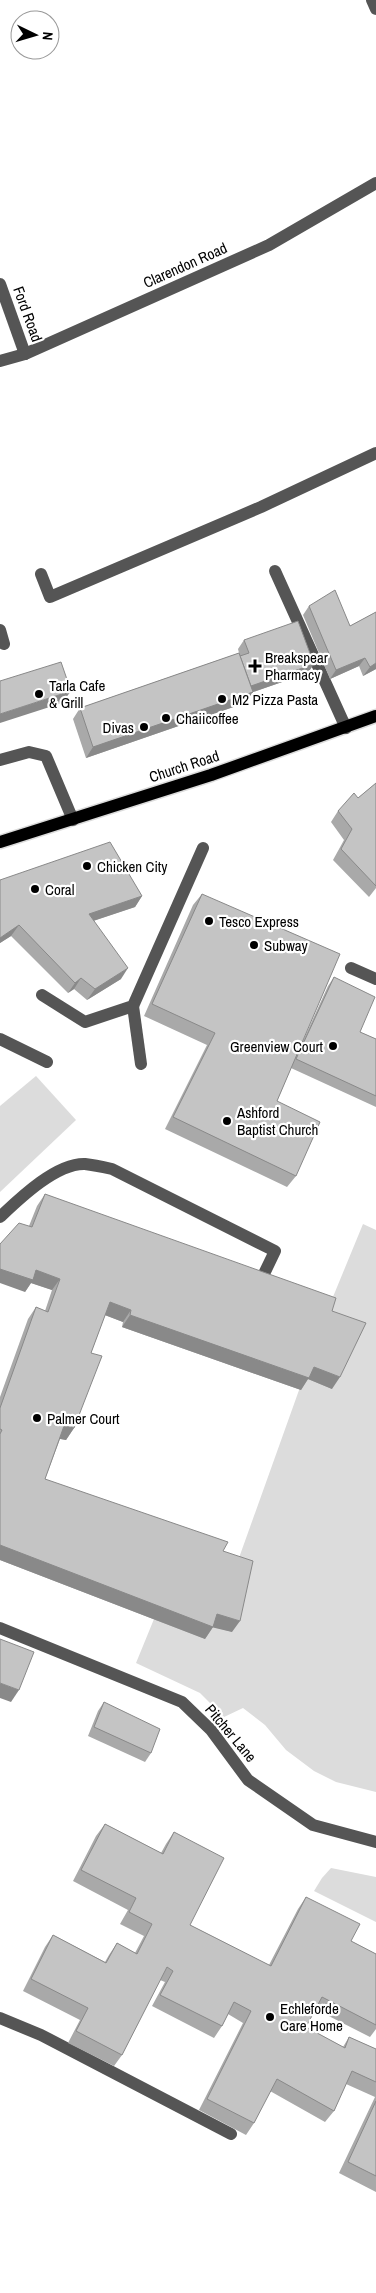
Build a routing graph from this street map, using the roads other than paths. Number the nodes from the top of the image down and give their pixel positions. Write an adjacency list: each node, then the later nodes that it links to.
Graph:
1 (372, 0): 2 (street)
2 (376, 9)
3 (376, 183): 5 (street, Clarendon Road)
4 (0, 284): 5 (street, Ford Road)
5 (25, 354): 6 (street, Clarendon Road)
6 (0, 362)
7 (376, 453): 9 (street)
8 (275, 570): 13 (street)
9 (41, 574)
10 (0, 630): 11 (street)
11 (4, 644)
12 (376, 716): 13 (main road, Church Road)
13 (346, 728): 15 (main road, Church Road)
14 (0, 760): 15 (street)
15 (73, 820): 16 (main road, Church Road)
16 (0, 842)
17 (203, 848): 21 (street)
18 (350, 968): 19 (street)
19 (376, 980)
20 (42, 995): 21 (street)
21 (133, 1006): 24 (street)
22 (0, 1038): 23 (street)
23 (47, 1062)
24 (141, 1064)
25 (0, 1217): 26 (street)
26 (262, 1278)
27 (0, 1628): 28 (street, Pitcher Lane)
28 (376, 1842)
29 (0, 2018): 30 (street)
30 (231, 2134)

